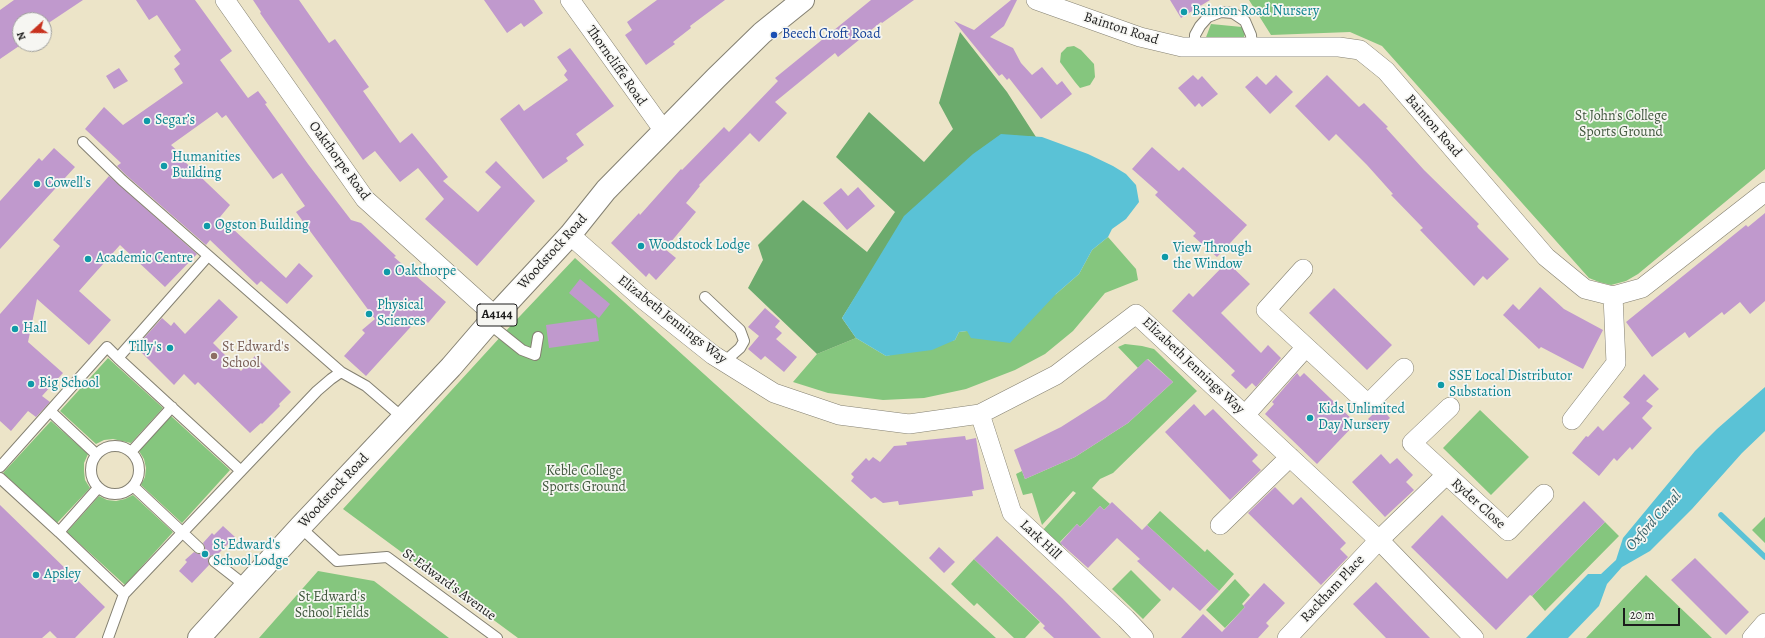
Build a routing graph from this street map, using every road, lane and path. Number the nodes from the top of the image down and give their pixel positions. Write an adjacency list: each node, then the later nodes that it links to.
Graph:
1 (225, 0): 15 (street, Oakthorpe Road)
2 (570, 0): 7 (street, Thorncliffe Road)
3 (803, 0): 7 (main road, Woodstock Road / A4144)
4 (1036, 0): 5 (street, Bainton Road)
5 (1195, 47): 6 (street, Bainton Road); 6 (lane)
6 (1252, 48): 13 (street, Bainton Road)
7 (664, 131): 10 (main road, Woodstock Road / A4144)
8 (83, 142): 11 (lane)
9 (1765, 192): 13 (street, Bainton Road)
10 (570, 235): 15 (main road, Woodstock Road / A4144); 19 (street, Elizabeth Jennings Way)
11 (208, 256): 18 (lane); 21 (lane)
12 (1303, 269): 17 (street)
13 (1613, 296): 28 (street)
14 (704, 297): 19 (lane)
15 (496, 323): 16 (lane); 27 (main road, Woodstock Road / A4144)
16 (538, 337)
17 (1306, 347): 20 (street); 26 (street)
18 (118, 358): 22 (lane); 24 (lane)
19 (724, 362): 25 (street, Elizabeth Jennings Way)
20 (1404, 368)
21 (342, 372): 27 (lane); 33 (lane)
22 (172, 407): 29 (lane); 33 (lane)
23 (1450, 407): 34 (street, Ryder Close)
24 (50, 412): 30 (lane); 32 (lane)
25 (980, 414): 26 (street, Elizabeth Jennings Way); 53 (street, Lark Hill)
26 (1245, 415): 31 (street, Elizabeth Jennings Way)
27 (402, 417): 40 (main road, Woodstock Road / A4144)
28 (1572, 420)
29 (131, 452): 30 (lane); 36 (lane)
30 (96, 454): 37 (lane)
31 (1290, 457): 39 (street); 43 (street, Elizabeth Jennings Way)
32 (0, 467)
33 (241, 471): 42 (lane)
34 (1446, 475): 38 (street, Ryder Close); 43 (street, Ryder Close)
35 (0, 478): 41 (lane)
36 (133, 486): 37 (lane); 42 (lane)
37 (98, 488): 41 (lane)
38 (1544, 494)
39 (1220, 525)
40 (300, 527): 46 (main road, Woodstock Road / A4144); 52 (lane, St Edward's Avenue)
41 (59, 532): 47 (lane)
42 (182, 533): 44 (lane); 47 (lane)
43 (1379, 540): 49 (street, Elizabeth Jennings Way); 54 (street, Rackham Place)
44 (200, 548)
45 (214, 561): 46 (lane)
46 (246, 586): 51 (main road, Woodstock Road / A4144)
47 (124, 594): 50 (lane)
48 (1765, 623): 55 (street)
49 (1473, 637)
50 (108, 638)
51 (199, 638)
52 (497, 638)
53 (1144, 638)
54 (1287, 638)
55 (1752, 638)

